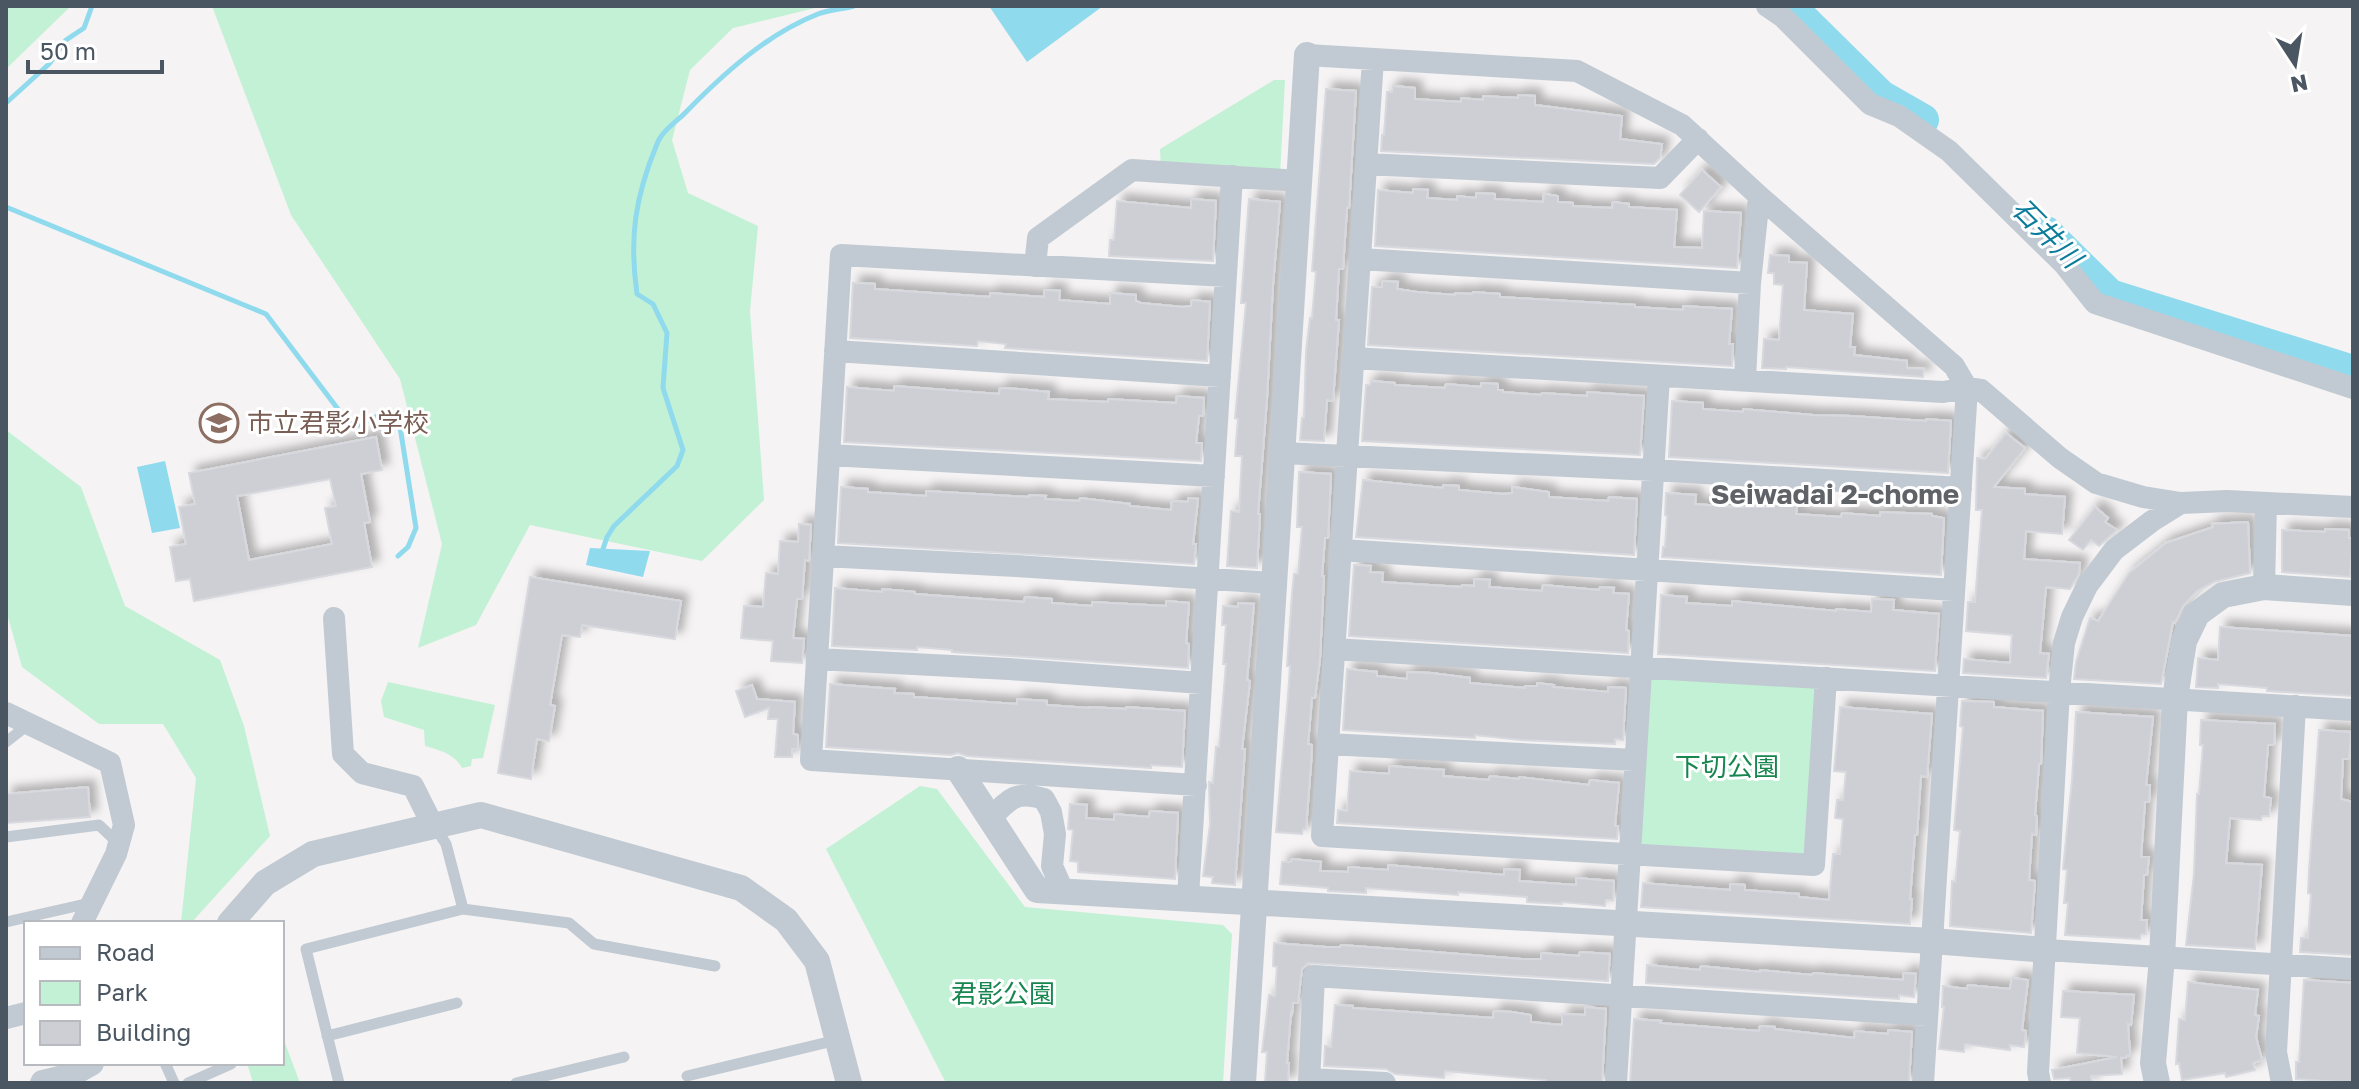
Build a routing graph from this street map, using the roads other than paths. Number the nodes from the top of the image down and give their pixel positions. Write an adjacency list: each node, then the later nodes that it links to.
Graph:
1 (1767, 6): 19 (street)
2 (1307, 55): 3 (street); 7 (street)
3 (1373, 59): 4 (street); 5 (street)
4 (1698, 139): 5 (street); 8 (street)
5 (1366, 164): 9 (street)
6 (1232, 176): 7 (street); 10 (street); 11 (street)
7 (1299, 181): 20 (street)
8 (1759, 196): 12 (street); 18 (street)
9 (1360, 259): 12 (street); 14 (street)
10 (1035, 266): 11 (street); 13 (street)
11 (1226, 276): 15 (street)
12 (1750, 283): 17 (street)
13 (835, 351): 15 (street); 22 (street)
14 (1353, 358): 16 (street); 21 (street)
15 (1220, 376): 24 (street)
16 (1659, 376): 17 (street); 23 (street)
17 (1745, 379): 18 (street)
18 (1967, 388): 25 (street); 26 (street)
19 (2353, 388)
20 (1282, 453): 21 (street); 33 (street)
21 (1347, 454): 23 (street); 29 (street)
22 (829, 455): 24 (street); 30 (street)
23 (1653, 470): 25 (street); 31 (street)
24 (1214, 476): 32 (street)
25 (1961, 488): 35 (street)
26 (2181, 503): 27 (street); 44 (street)
27 (2266, 503): 28 (street); 34 (street)
28 (2353, 507)
29 (1342, 550): 31 (street); 38 (street)
30 (824, 556): 32 (street); 39 (street)
31 (1647, 570): 35 (street); 40 (street)
32 (1209, 578): 33 (street); 42 (street)
33 (1273, 583): 62 (street)
34 (2264, 587): 36 (street); 45 (street)
35 (1954, 590): 43 (street)
36 (2353, 593)
37 (334, 618): 56 (street)
38 (1334, 649): 40 (street); 51 (street)
39 (817, 659): 42 (street); 53 (street)
40 (1639, 668): 41 (street); 52 (street)
41 (1826, 678): 43 (street); 59 (street)
42 (1201, 683): 54 (street)
43 (1948, 684): 44 (street); 68 (street)
44 (2059, 691): 45 (street); 69 (street)
45 (2175, 698): 46 (street); 70 (street)
46 (2295, 706): 47 (street); 72 (street)
47 (2353, 710)
48 (6, 713): 49 (street)
49 (29, 724): 50 (lane); 58 (street)
50 (6, 742)
51 (1328, 744): 52 (street); 59 (street)
52 (1635, 760): 59 (street)
53 (958, 769): 54 (street); 55 (street)
54 (1196, 785): 61 (street)
55 (990, 819): 60 (street); 60 (street)
56 (433, 826): 63 (lane); 65 (street); 78 (street)
57 (6, 837): 58 (lane)
58 (119, 844): 64 (street)
59 (1629, 855): 67 (street)
60 (1063, 891): 61 (street)
61 (1188, 897): 62 (street)
62 (1254, 901): 67 (street); 89 (street)
63 (463, 909): 71 (lane); 77 (lane)
64 (86, 913): 66 (lane)
65 (232, 921)
66 (6, 922)
67 (1625, 923): 68 (street); 74 (street)
68 (1932, 941): 69 (street); 76 (street)
69 (2046, 950): 70 (street); 93 (street)
70 (2162, 957): 72 (street); 94 (street)
71 (715, 966)
72 (2280, 966): 73 (street); 95 (street)
73 (2353, 969)
74 (1621, 996): 76 (street); 83 (street); 91 (street)
75 (457, 1003): 77 (lane)
76 (1927, 1015): 92 (street)
77 (327, 1036): 86 (lane)
78 (838, 1040): 82 (lane); 88 (street)
79 (624, 1057): 87 (lane)
80 (87, 1065): 84 (street)
81 (229, 1065): 85 (lane)
82 (687, 1076)
83 (1309, 1081): 90 (street)
84 (43, 1083)
85 (188, 1083)
86 (339, 1083)
87 (516, 1083)
88 (849, 1083)
89 (1243, 1083)
90 (1385, 1083)
91 (1616, 1083)
92 (1923, 1083)
93 (2040, 1083)
94 (2157, 1083)
95 (2282, 1083)

